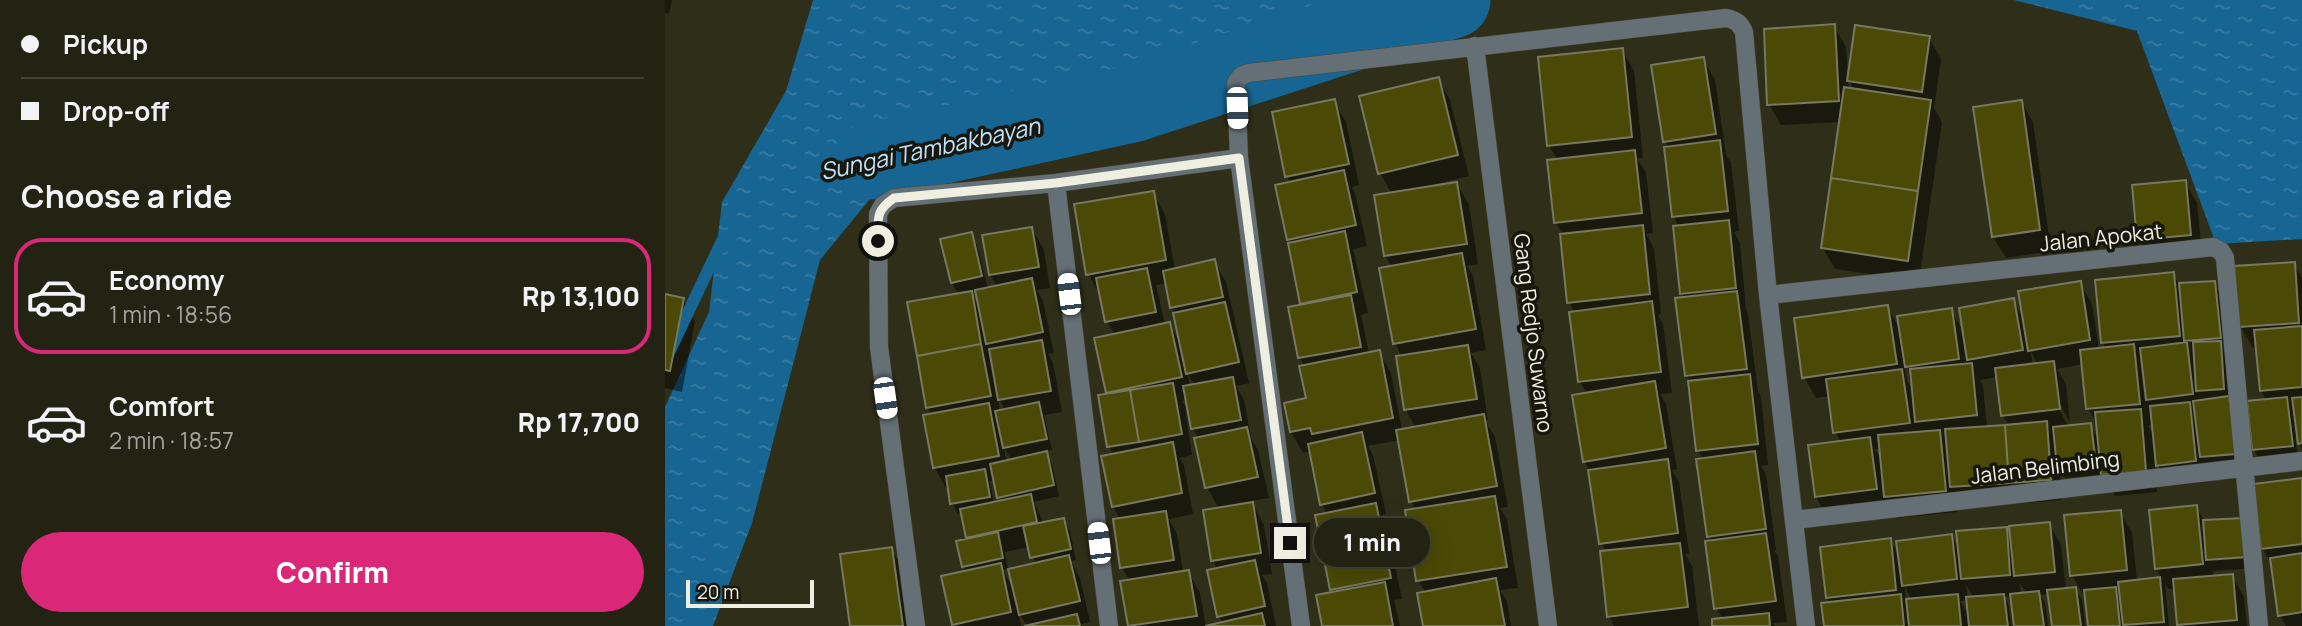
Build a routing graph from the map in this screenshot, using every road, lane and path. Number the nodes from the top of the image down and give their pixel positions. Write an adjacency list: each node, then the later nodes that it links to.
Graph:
1 (1475, 46): 2 (street); 4 (street); 11 (street, Gang Redjo Suwarno)
2 (1239, 158): 3 (street); 10 (street)
3 (1056, 183): 8 (street); 9 (street)
4 (1768, 295): 6 (street, Jalan Apokat); 7 (street)
5 (2302, 461): 6 (street, Jalan Belimbing)
6 (2243, 466): 7 (street, Jalan Belimbing); 13 (street, Jalan Apokat)
7 (1794, 520): 12 (street)
8 (916, 626)
9 (1109, 626)
10 (1301, 626)
11 (1548, 626)
12 (1806, 626)
13 (2259, 626)

